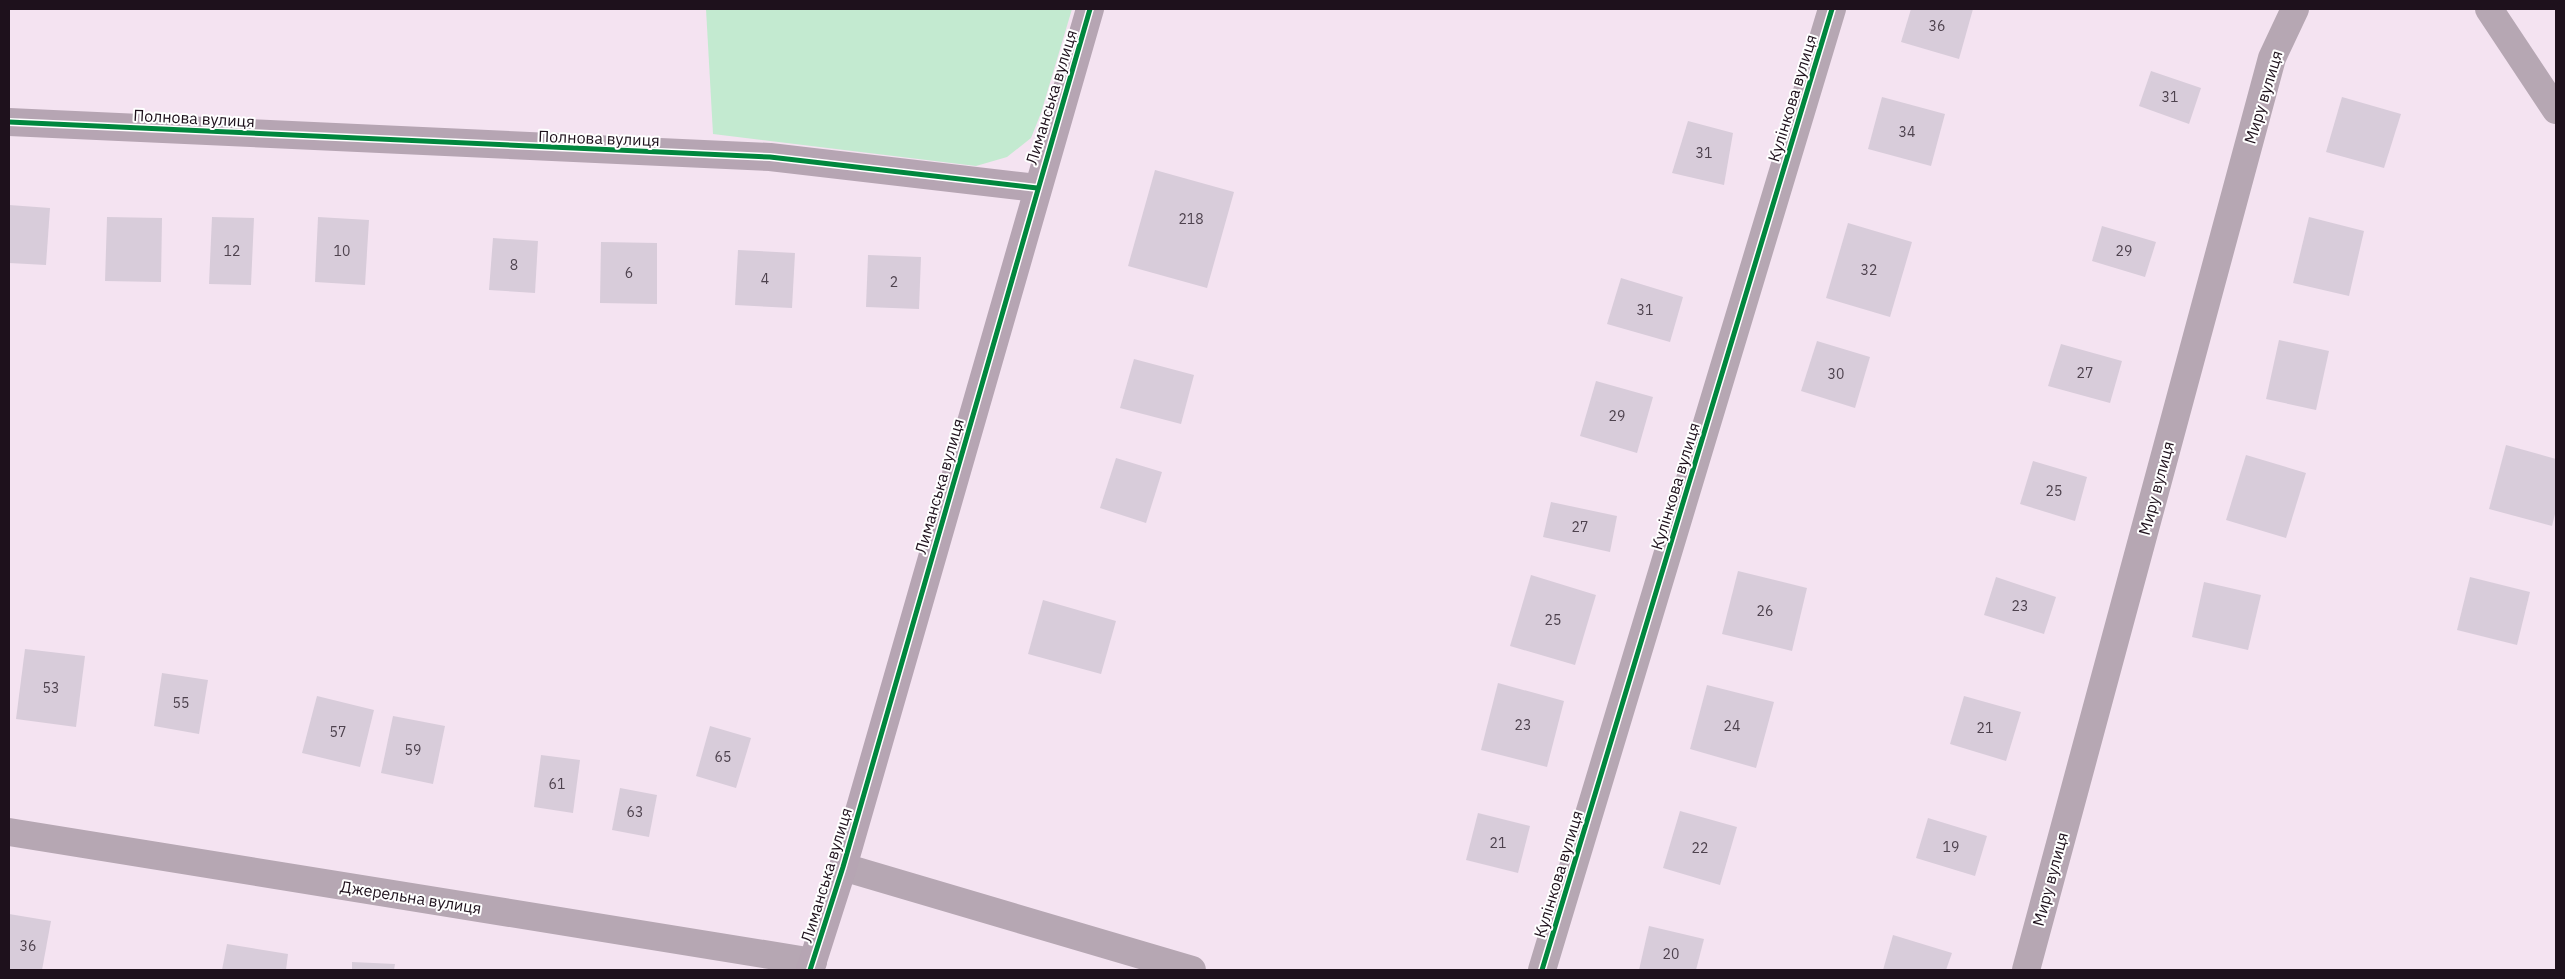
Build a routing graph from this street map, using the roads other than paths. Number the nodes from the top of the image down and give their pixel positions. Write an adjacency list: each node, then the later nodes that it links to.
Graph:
1 (1090, 9): 7 (street, Лиманська вулиця)
2 (1832, 9): 12 (street, Кулінкова вулиця)
3 (2296, 9): 13 (street, Миру вулиця)
4 (2489, 9): 5 (street)
5 (2556, 110)
6 (9, 122): 7 (street, Полнова вулиця)
7 (1036, 188): 9 (street, Лиманська вулиця)
8 (9, 832): 10 (street, Джерельна вулиця)
9 (843, 866): 10 (street, Лиманська вулиця); 11 (street)
10 (812, 966)
11 (1192, 970)
12 (1542, 970)
13 (2026, 970)

